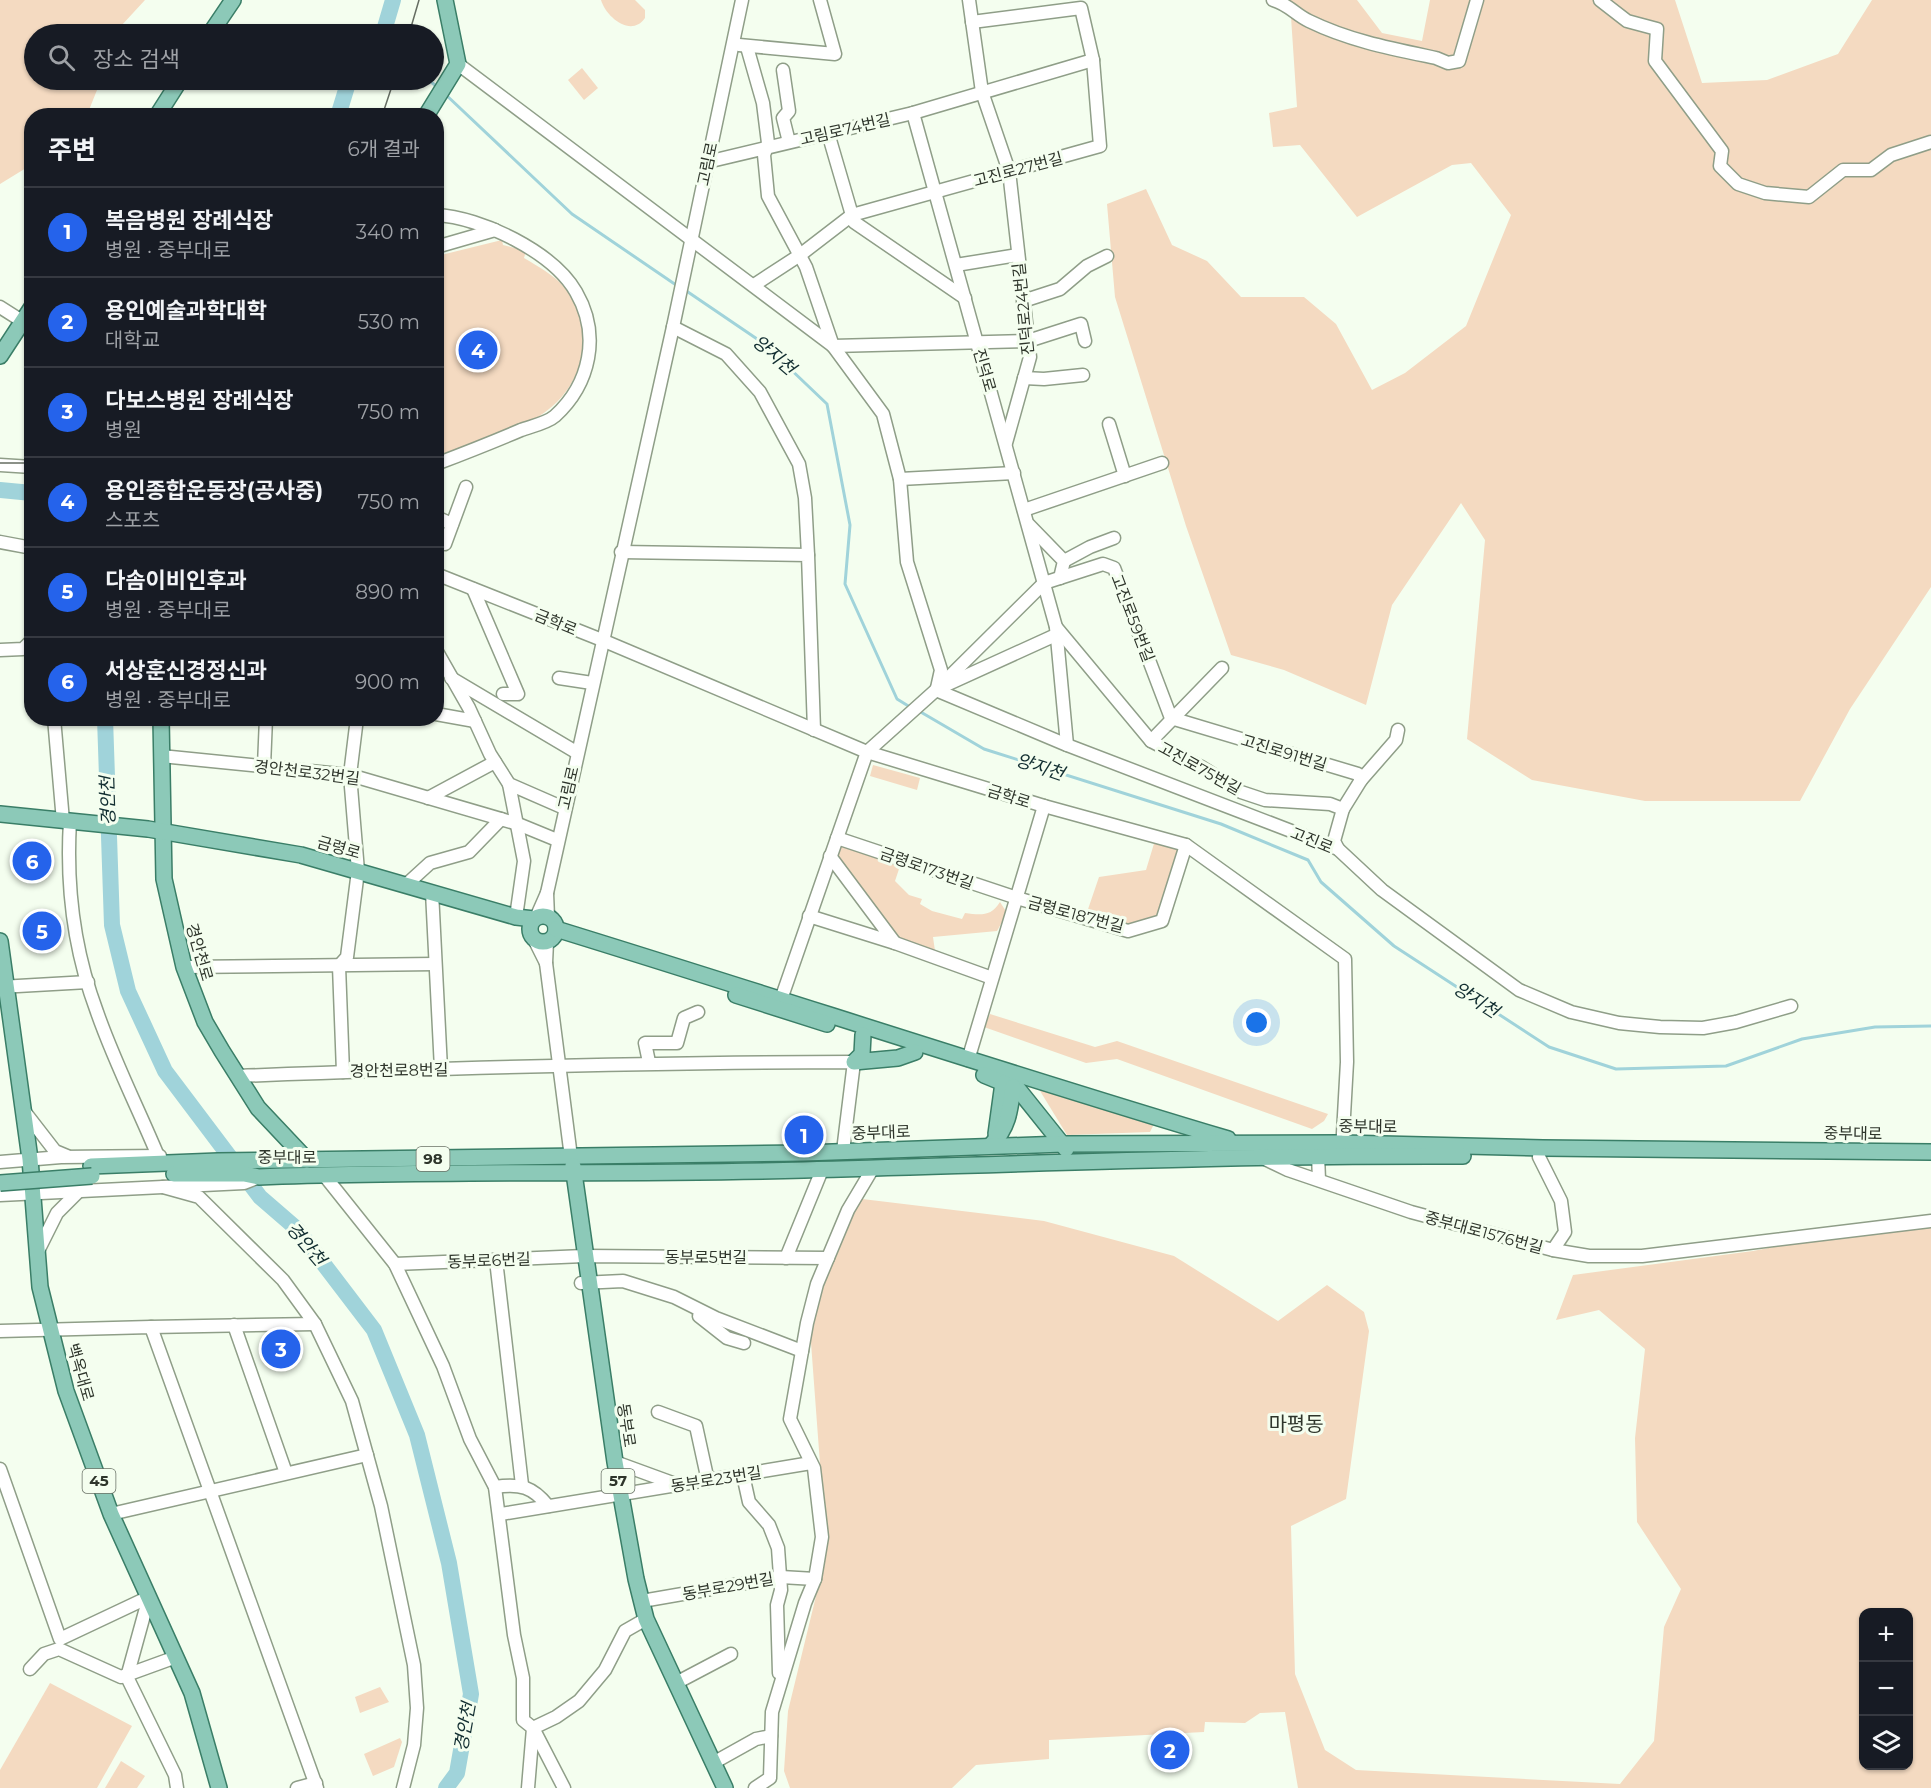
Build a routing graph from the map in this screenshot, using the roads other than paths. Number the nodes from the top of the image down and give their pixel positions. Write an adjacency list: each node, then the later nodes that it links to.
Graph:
1 (233, 0): 11 (main road)
2 (445, 0): 15 (main road)
3 (742, 0): 12 (street, 고림로)
4 (820, 0): 13 (street)
5 (969, 0): 10 (street)
6 (1273, 0): 7 (street)
7 (1477, 0)
8 (1600, 0): 26 (street)
9 (1081, 4): 10 (street); 14 (street)
10 (972, 22): 20 (street)
11 (217, 24)
12 (731, 44): 13 (street); 28 (street, 고림로)
13 (747, 46): 27 (street)
14 (1093, 60): 20 (street, 고림로74번길); 29 (street, 고진로27번길)
15 (456, 68): 17 (main road); 34 (street)
16 (783, 70): 25 (street)
17 (444, 87)
18 (174, 90): 21 (main road)
19 (442, 90): 22 (main road)
20 (982, 92): 23 (street, 고림로74번길); 29 (street)
21 (162, 108)
22 (431, 108)
23 (913, 113): 24 (street, 고림로74번길); 30 (street, 진덕로)
24 (828, 133): 25 (street, 고림로74번길); 31 (street)
25 (789, 142): 27 (street, 고림로74번길)
26 (1931, 142)
27 (765, 148): 28 (street, 고림로74번길); 36 (street)
28 (707, 162): 34 (street, 고림로)
29 (1009, 171): 30 (street, 고진로27번길); 37 (street, 진덕로24번길)
30 (935, 192): 31 (street, 고진로27번길); 39 (street, 진덕로)
31 (852, 215): 36 (street); 41 (street)
32 (444, 216): 33 (street)
33 (495, 230): 35 (street); 56 (street)
34 (690, 239): 40 (street); 46 (street, 고림로)
35 (444, 245)
36 (800, 255): 40 (street); 50 (street)
37 (1018, 255): 39 (street); 42 (street, 진덕로24번길)
38 (1107, 256): 42 (street)
39 (956, 265): 41 (street, 진덕로)
40 (754, 285): 50 (street)
41 (964, 298): 47 (street, 진덕로)
42 (1023, 301): 48 (street, 진덕로24번길)
43 (0, 306): 45 (street)
44 (24, 318): 45 (main road)
45 (22, 321): 51 (main road)
46 (673, 327): 72 (street, 고림로); 73 (street)
47 (977, 341): 48 (street); 50 (street); 55 (street, 진덕로)
48 (1028, 341): 49 (street); 53 (street, 진덕로24번길)
49 (1085, 341)
50 (833, 346): 62 (street)
51 (0, 356)
52 (1083, 375): 53 (street)
53 (1024, 378): 55 (street, 진덕로24번길)
54 (1109, 424): 61 (street)
55 (1005, 444): 60 (street, 진덕로)
56 (444, 461)
57 (1162, 463): 61 (street)
58 (0, 465): 59 (street)
59 (24, 466)
60 (1014, 473): 62 (street); 64 (street, 진덕로)
61 (1125, 476): 64 (street)
62 (900, 479): 88 (street)
63 (466, 488): 66 (street)
64 (1024, 510): 67 (street, 진덕로)
65 (444, 521): 66 (street)
66 (452, 524): 70 (street)
67 (1028, 524): 74 (street); 77 (street, 진덕로)
68 (1114, 538): 74 (street)
69 (0, 542): 71 (street)
70 (444, 543)
71 (24, 546)
72 (621, 552): 73 (street); 80 (street, 고림로)
73 (808, 555): 97 (street)
74 (1064, 561): 76 (street)
75 (444, 577): 78 (street, 금학로)
76 (1060, 578): 77 (street, 고진로59번길); 91 (street, 고진로59번길)
77 (1044, 583): 79 (street, 진덕로); 88 (street, 고진로59번길)
78 (473, 589): 80 (street, 금학로); 89 (street)
79 (1057, 631): 88 (street); 101 (street, 진덕로); 102 (street, 진덕로)
80 (602, 640): 87 (street, 고림로); 97 (street, 금학로)
81 (24, 648): 82 (street)
82 (0, 650)
83 (444, 664): 85 (street)
84 (1222, 668): 91 (street, 고진로75번길)
85 (451, 677): 92 (street); 100 (street)
86 (559, 678): 87 (street)
87 (592, 683): 99 (street, 고림로)
88 (934, 692): 102 (street, 고진로); 103 (street, 고진로59번길)
89 (503, 694)
90 (444, 715): 92 (street)
91 (1171, 718): 101 (street, 고진로75번길); 109 (street, 고진로91번길)
92 (475, 721): 106 (street)
93 (55, 726): 117 (street)
94 (161, 726): 105 (main road, 경안천로)
95 (266, 726): 107 (street)
96 (356, 726): 108 (street)
97 (814, 730): 103 (street, 금학로)
98 (1398, 730): 109 (street)
99 (580, 735): 100 (street); 104 (street, 고림로)
100 (554, 738): 104 (street)
101 (1151, 741): 114 (street, 고진로75번길)
102 (1067, 745): 123 (street, 고진로)
103 (872, 748): 112 (street, 금학로); 120 (street)
104 (576, 752): 113 (street, 고림로)
105 (161, 756): 107 (street, 경안천로32번길); 119 (main road, 경안천로)
106 (495, 762): 110 (street); 111 (street)
107 (264, 766): 108 (street, 경안천로32번길)
108 (350, 775): 111 (street, 경안천로32번길); 125 (street)
109 (1361, 780): 114 (street)
110 (509, 784): 113 (street); 118 (street)
111 (427, 798): 116 (street, 경안천로32번길)
112 (1044, 806): 122 (street, 금학로); 128 (street)
113 (564, 808): 121 (street, 고림로)
114 (1343, 809): 123 (street)
115 (0, 814): 117 (main road)
116 (501, 819): 118 (street, 경안천로32번길); 126 (street)
117 (67, 821): 119 (main road, 금령로); 138 (street)
118 (518, 824): 121 (street, 경안천로32번길); 130 (street)
119 (155, 830): 125 (main road, 금령로); 136 (main road, 경안천로)
120 (837, 838): 124 (street); 128 (street, 금령로173번길)
121 (557, 840): 131 (street, 고림로)
122 (1186, 845): 128 (street, 금령로187번길); 157 (street, 금학로)
123 (1338, 849): 141 (street, 고진로)
124 (830, 856): 129 (street); 133 (street)
125 (358, 871): 126 (main road, 금령로); 135 (street)
126 (407, 884): 127 (main road, 금령로)
127 (432, 892): 130 (main road, 금령로); 134 (street)
128 (1017, 898): 137 (street)
129 (809, 916): 133 (street); 140 (street)
130 (516, 917): 131 (main road, 금령로)
131 (542, 929): 140 (main road, 금령로); 148 (street, 고림로)
132 (0, 941): 139 (main road, 백옥대로 / 45)
133 (895, 943): 137 (street)
134 (435, 963): 135 (street); 149 (street)
135 (339, 966): 136 (street); 150 (street)
136 (184, 968): 151 (main road, 경안천로)
137 (992, 978): 145 (street)
138 (88, 982): 139 (street); 161 (street)
139 (4, 987): 153 (main road, 백옥대로 / 45)
140 (780, 1003): 143 (main road); 145 (main road)
141 (1791, 1006)
142 (698, 1012): 146 (street)
143 (863, 1035): 144 (main road); 147 (main road)
144 (915, 1052): 147 (main road); 152 (main road)
145 (968, 1060): 156 (main road)
146 (649, 1062): 147 (street, 경안천로8번길); 148 (street, 경안천로8번길)
147 (854, 1062): 158 (street)
148 (560, 1068): 149 (street, 경안천로8번길); 164 (street, 고림로)
149 (441, 1069): 150 (street, 경안천로8번길)
150 (343, 1072): 151 (street, 경안천로8번길)
151 (239, 1076): 170 (main road, 경안천로)
152 (1008, 1085): 154 (main road); 155 (main road)
153 (24, 1111): 163 (street); 166 (main road, 백옥대로 / 45)
154 (1063, 1144): 155 (main road, 중부대로); 156 (main road, 중부대로); 167 (main road)
155 (991, 1145): 158 (main road, 중부대로)
156 (1248, 1145): 157 (main road, 중부대로)
157 (1342, 1149): 159 (main road, 중부대로); 160 (main road, 중부대로); 165 (main road, 중부대로)
158 (843, 1151): 164 (main road, 중부대로)
159 (1931, 1152)
160 (1318, 1155): 162 (main road, 중부대로); 178 (street)
161 (158, 1156): 163 (street); 172 (street)
162 (1261, 1156): 167 (main road, 중부대로); 178 (street, 중부대로1576번길)
163 (68, 1157): 166 (street)
164 (571, 1157): 170 (main road, 중부대로 / 98); 176 (main road, 동부로 / 57)
165 (1539, 1157): 168 (main road, 중부대로); 185 (street, 중부대로1576번길)
166 (30, 1160): 169 (street); 182 (main road, 백옥대로 / 45)
167 (1075, 1161): 171 (main road, 중부대로)
168 (1931, 1161)
169 (0, 1162)
170 (302, 1165): 172 (main road, 중부대로 / 98); 172 (main road, 중부대로 / 98); 177 (main road, 중부대로 / 98)
171 (873, 1168): 173 (main road, 중부대로); 189 (street)
172 (184, 1170): 174 (main road, 중부대로 / 98); 180 (street)
173 (822, 1170): 176 (main road, 중부대로); 188 (street)
174 (92, 1171): 175 (main road, 중부대로 / 98); 179 (main road, 중부대로 / 98, bridge)
175 (0, 1174)
176 (574, 1174): 177 (main road, 중부대로 / 98); 187 (main road, 동부로 / 57)
177 (324, 1175): 191 (street)
178 (1319, 1180): 185 (street, 중부대로1576번길)
179 (0, 1183)
180 (163, 1187): 181 (street); 194 (street)
181 (79, 1191): 182 (street); 186 (street)
182 (34, 1193): 183 (street); 186 (main road, 백옥대로 / 45)
183 (0, 1195)
184 (1931, 1221): 185 (street)
185 (1553, 1250)
186 (38, 1251): 198 (main road, 백옥대로 / 45)
187 (584, 1256): 188 (street, 동부로5번길); 190 (street, 동부로6번길); 192 (main road, 동부로 / 57)
188 (786, 1258): 189 (street, 동부로5번길)
189 (828, 1258): 200 (street)
190 (496, 1260): 191 (street, 동부로6번길); 209 (street)
191 (395, 1264): 211 (street)
192 (584, 1283): 193 (street); 203 (main road, 동부로 / 57)
193 (674, 1298): 199 (street); 200 (street)
194 (315, 1323): 195 (street); 202 (street)
195 (234, 1325): 196 (street); 206 (street)
196 (151, 1327): 198 (street); 212 (street)
197 (0, 1331): 198 (street)
198 (51, 1331): 215 (main road, 백옥대로 / 45)
199 (744, 1344)
200 (802, 1351): 204 (street)
201 (658, 1412): 208 (street)
202 (367, 1455): 206 (street); 235 (street)
203 (615, 1462): 210 (street); 213 (main road, 동부로 / 57)
204 (811, 1462): 207 (street, 동부로23번길); 218 (street)
205 (0, 1469): 219 (street)
206 (286, 1473): 212 (street)
207 (743, 1475): 208 (street, 동부로23번길); 217 (street)
208 (708, 1481): 210 (street, 동부로23번길)
209 (522, 1485): 211 (street); 214 (street)
210 (679, 1485): 213 (street, 동부로23번길)
211 (495, 1486): 216 (street)
212 (209, 1491): 215 (street); 231 (street)
213 (620, 1494): 214 (street, 동부로23번길); 220 (main road, 동부로 / 57)
214 (548, 1506): 216 (street, 동부로23번길)
215 (111, 1514): 219 (main road, 백옥대로 / 45)
216 (501, 1514): 228 (street)
217 (781, 1577): 218 (street, 동부로29번길); 220 (street, 동부로29번길); 226 (street)
218 (815, 1579): 226 (street)
219 (149, 1597): 223 (main road, 백옥대로 / 45); 225 (street)
220 (642, 1602): 221 (main road, 동부로 / 57)
221 (646, 1618): 227 (main road, 동부로 / 57); 228 (street)
222 (731, 1654): 227 (street)
223 (176, 1657): 225 (street); 233 (main road, 백옥대로 / 45)
224 (30, 1669): 225 (street)
225 (128, 1677): 232 (street)
226 (780, 1678): 229 (street)
227 (676, 1683): 230 (main road, 동부로 / 57)
228 (533, 1728): 236 (street); 237 (street)
229 (771, 1736): 230 (street); 239 (street)
230 (713, 1763): 238 (main road, 동부로 / 57)
231 (317, 1786): 234 (street)
232 (177, 1788)
233 (219, 1788)
234 (297, 1788)
235 (403, 1788)
236 (528, 1788)
237 (564, 1788)
238 (725, 1788)
239 (755, 1788)

